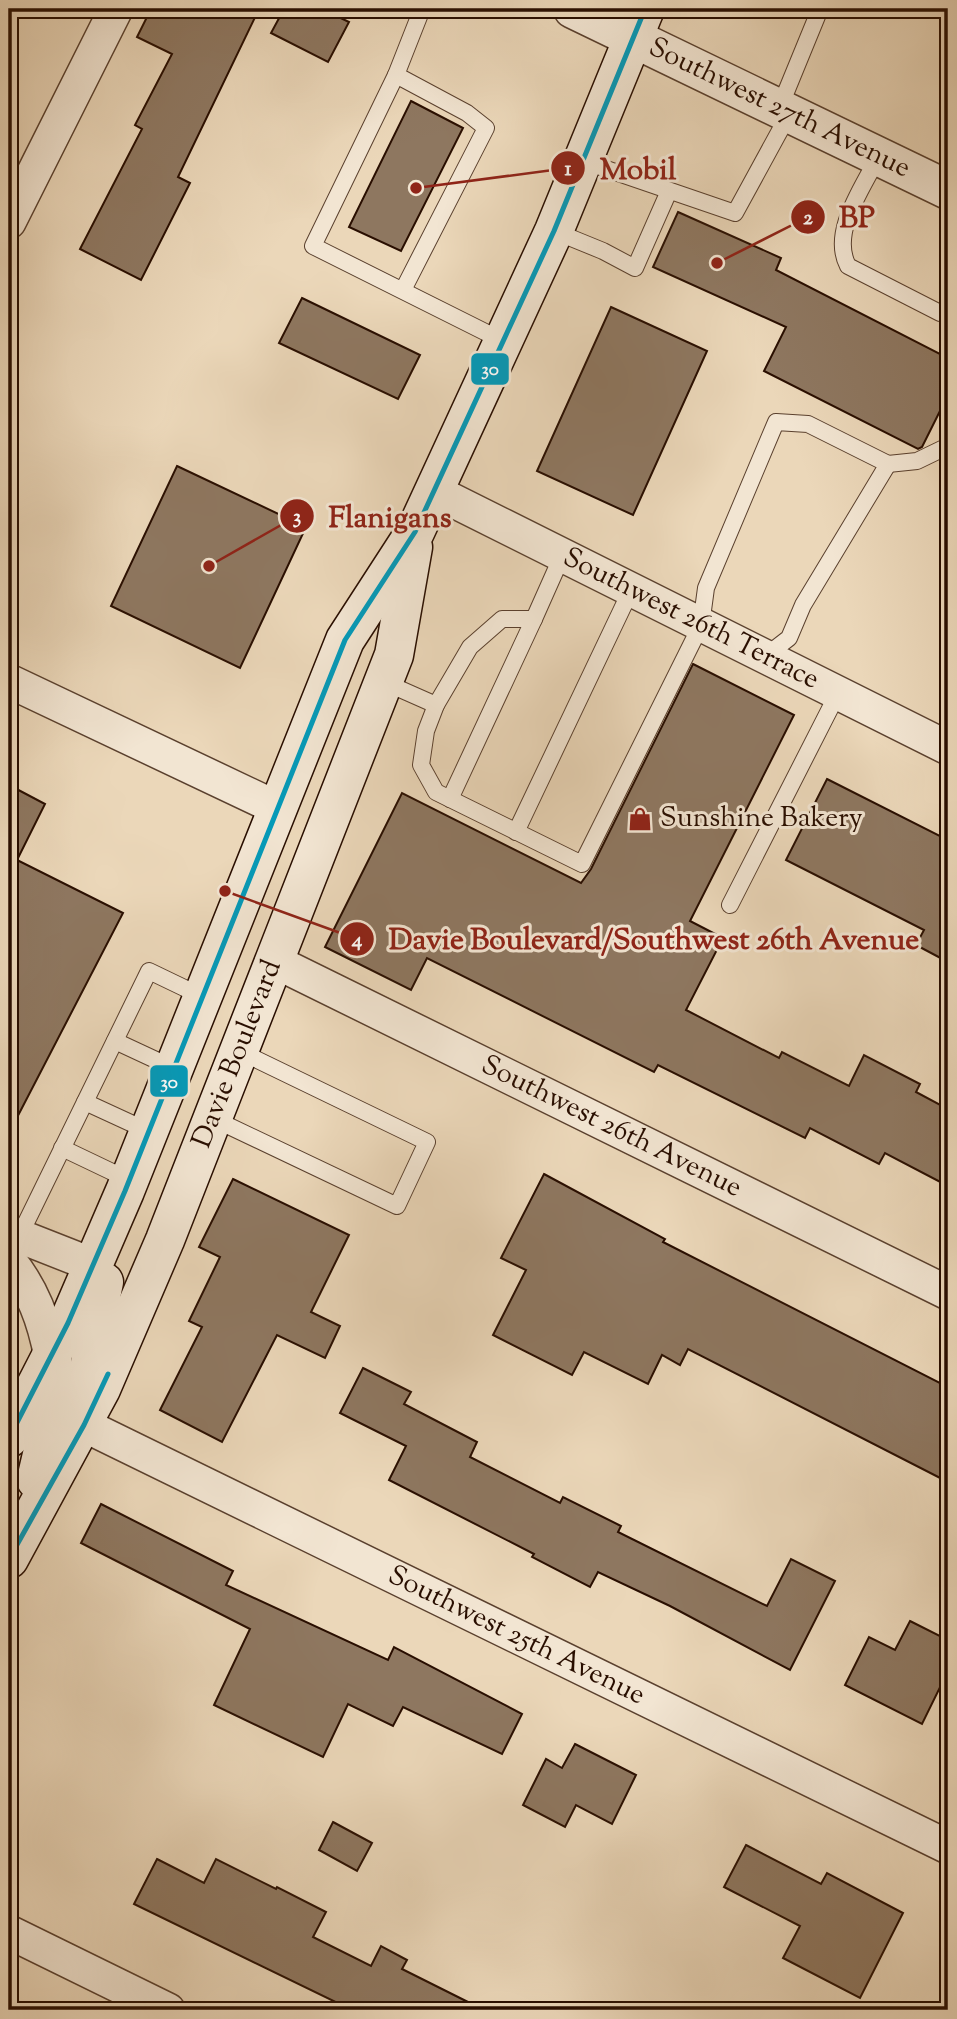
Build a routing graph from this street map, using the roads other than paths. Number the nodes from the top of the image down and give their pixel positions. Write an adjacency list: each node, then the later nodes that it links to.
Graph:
1 (116, 9): 12 (street)
2 (422, 9): 6 (lane)
3 (573, 9): 5 (main road, Southwest 27th Avenue)
4 (820, 9): 7 (lane)
5 (639, 23): 7 (main road, Southwest 27th Avenue); 9 (main road, Davie Boulevard)
6 (396, 75): 14 (lane); 14 (lane)
7 (784, 111): 8 (main road, Southwest 27th Avenue); 11 (lane)
8 (878, 157): 10 (main road, Southwest 27th Avenue); 15 (lane)
9 (583, 160): 11 (lane); 13 (main road, Davie Boulevard)
10 (948, 190)
11 (669, 191): 13 (lane)
12 (9, 222)
13 (554, 231): 16 (main road, Davie Boulevard)
14 (403, 290): 16 (lane)
15 (948, 313)
16 (503, 341): 19 (main road, Davie Boulevard)
17 (948, 446): 18 (lane)
18 (888, 464): 24 (lane); 25 (lane)
19 (434, 491): 20 (main road, Davie Boulevard); 21 (street, Southwest 26th Terrace)
20 (415, 532): 27 (main road, Davie Boulevard); 32 (main road, Davie Boulevard)
21 (562, 556): 22 (street, Southwest 26th Terrace); 23 (lane)
22 (631, 590): 24 (street, Southwest 26th Terrace); 33 (lane)
23 (534, 619): 29 (lane); 31 (lane)
24 (701, 625): 25 (street, Southwest 26th Terrace); 33 (lane)
25 (763, 658): 28 (street, Southwest 26th Terrace)
26 (9, 681): 32 (street)
27 (383, 681): 29 (lane); 35 (main road, Davie Boulevard)
28 (838, 693): 30 (street, Southwest 26th Terrace); 34 (lane)
29 (436, 705): 31 (lane)
30 (948, 748)
31 (450, 799): 33 (lane)
32 (278, 808): 36 (main road, Davie Boulevard)
33 (516, 832)
34 (730, 905)
35 (274, 961): 38 (main road, Davie Boulevard); 47 (street, Southwest 26th Avenue)
36 (201, 996): 37 (lane); 39 (main road, Davie Boulevard)
37 (115, 1041): 39 (lane); 40 (lane)
38 (239, 1051): 41 (main road, Davie Boulevard); 41 (lane)
39 (173, 1068): 42 (main road, Davie Boulevard)
40 (85, 1102): 42 (lane); 43 (lane)
41 (212, 1118): 49 (main road, Davie Boulevard)
42 (148, 1131): 44 (main road, Davie Boulevard)
43 (62, 1149): 44 (lane); 45 (lane)
44 (127, 1186): 46 (main road, Davie Boulevard); 49 (main road)
45 (12, 1243): 46 (street); 48 (street)
46 (93, 1265): 48 (main road, Davie Boulevard)
47 (948, 1293)
48 (51, 1357): 50 (main road, Davie Boulevard); 51 (main road)
49 (84, 1425): 51 (main road, Davie Boulevard); 52 (street, Southwest 25th Avenue)
50 (9, 1438)
51 (14, 1549)
52 (948, 1847)
53 (9, 1932): 54 (street)
54 (168, 2010)

